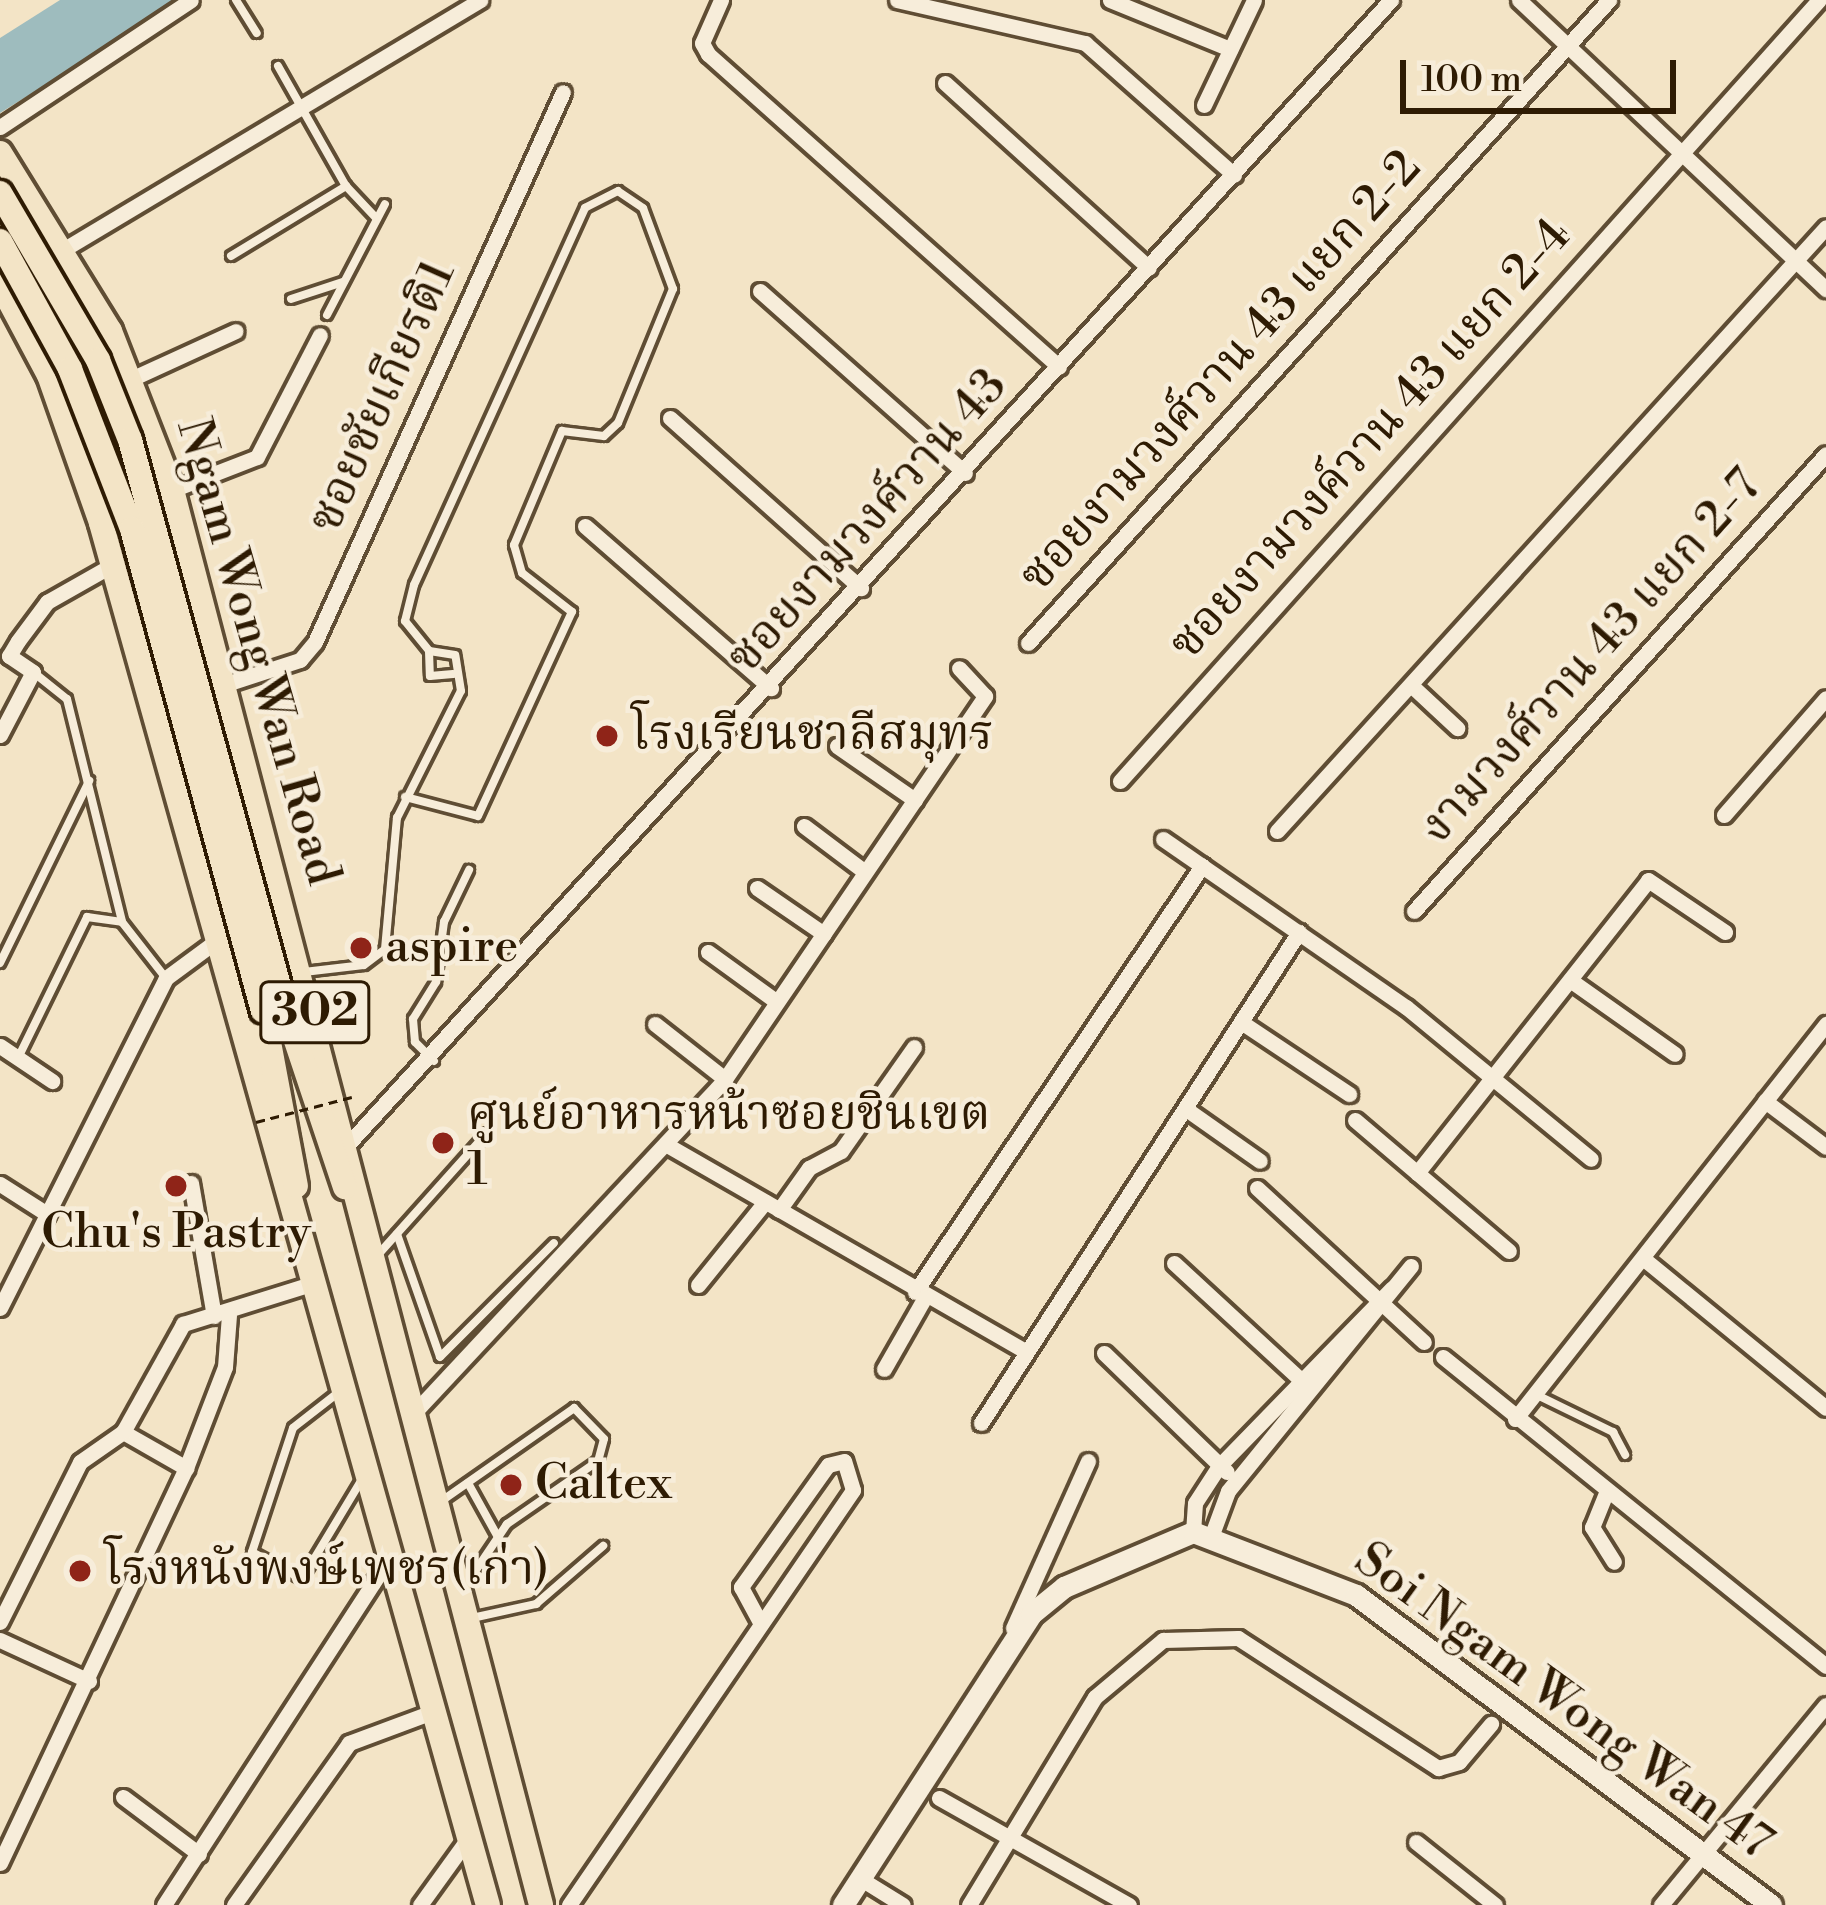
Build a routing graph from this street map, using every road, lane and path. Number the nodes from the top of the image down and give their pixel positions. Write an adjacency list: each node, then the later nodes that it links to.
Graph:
1 (191, 0): 20 (street)
2 (236, 0): 12 (lane)
3 (481, 0): 19 (street)
4 (721, 0): 44 (street)
5 (897, 0): 23 (street)
6 (1110, 0): 14 (street)
7 (1254, 0): 14 (street)
8 (1391, 0): 23 (street, ซอยงามวงศ์วาน 43)
9 (1519, 0): 13 (street)
10 (1609, 0): 13 (street, ซอยงามวงศ์วาน 43 แยก 2-2)
11 (1819, 0): 21 (street, ซอยงามวงค์วาน 43 แยก 2-4)
12 (257, 33)
13 (1568, 46): 21 (street); 54 (street, ซอยงามวงศ์วาน 43 แยก 2-2)
14 (1230, 50): 18 (street)
15 (278, 66): 19 (lane)
16 (945, 83): 33 (street)
17 (563, 92): 60 (street, ซอยชัยเกียรติ1)
18 (1204, 105)
19 (301, 108): 24 (lane); 30 (street)
20 (0, 127)
21 (1681, 152): 32 (street); 68 (street, ซอยงามวงค์วาน 43 แยก 2-4)
22 (0, 153): 30 (main road, Ngam Wong Wan Road / 302)
23 (1234, 175): 33 (street, ซอยงามวงศ์วาน 43)
24 (346, 186): 27 (lane); 31 (lane)
25 (0, 193): 91 (main road, Ngam Wong Wan Road / 302, bridge)
26 (385, 204): 27 (lane)
27 (377, 219): 34 (lane)
28 (1826, 227): 32 (street)
29 (0, 241): 91 (main road, Ngam Wong Wan Road / 302, bridge)
30 (66, 248): 41 (main road, Ngam Wong Wan Road / 302)
31 (231, 256)
32 (1796, 260): 36 (street); 61 (street)
33 (1149, 268): 44 (street, ซอยงามวงศ์วาน 43)
34 (344, 281): 38 (lane); 39 (lane)
35 (0, 283): 40 (main road, Ngam Wong Wan Road / 302)
36 (1826, 289)
37 (760, 291): 49 (street)
38 (291, 299)
39 (327, 315)
40 (9, 319): 45 (main road, Ngam Wong Wan Road / 302)
41 (110, 331): 45 (main road); 46 (main road, Ngam Wong Wan Road / 302)
42 (236, 332): 46 (street)
43 (320, 334): 50 (street)
44 (1060, 368): 49 (street, ซอยงามวงศ์วาน 43)
45 (49, 375): 52 (main road, Ngam Wong Wan Road / 302)
46 (131, 379): 50 (main road, Ngam Wong Wan Road / 302)
47 (670, 418): 53 (street)
48 (1826, 454): 79 (street, งามวงศ์วาน 43 แยก 2-7)
49 (964, 473): 53 (street, ซอยงามวงศ์วาน 43)
50 (172, 490): 60 (main road, Ngam Wong Wan Road / 302)
51 (585, 526): 62 (street)
52 (112, 565): 56 (street); 84 (main road, Ngam Wong Wan Road / 302)
53 (861, 588): 62 (street, ซอยงามวงศ์วาน 43)
54 (1028, 643)
55 (429, 651): 59 (lane); 59 (lane); 69 (lane)
56 (3, 656): 58 (street)
57 (959, 668): 70 (street)
58 (33, 672): 65 (street); 67 (lane)
59 (453, 674): 69 (lane)
60 (226, 683): 87 (main road, Ngam Wong Wan Road / 302)
61 (1412, 686): 64 (street); 73 (street)
62 (771, 688): 99 (street, ซอยงามวงศ์วาน 43)
63 (1826, 698): 71 (street)
64 (1457, 728)
65 (0, 735)
66 (837, 746): 70 (street)
67 (91, 778): 80 (lane); 86 (lane)
68 (1120, 781)
69 (406, 797): 87 (lane)
70 (915, 800): 77 (street)
71 (1724, 815)
72 (803, 826): 77 (street)
73 (1277, 831)
74 (1163, 839): 75 (street)
75 (1202, 866): 81 (street); 133 (street)
76 (469, 870): 99 (lane)
77 (866, 872): 83 (street)
78 (757, 888): 83 (street)
79 (1414, 911)
80 (122, 922): 88 (lane); 98 (lane)
81 (1300, 932): 92 (street); 100 (street)
82 (1725, 932): 89 (street)
83 (824, 934): 90 (street)
84 (216, 941): 88 (street); 122 (main road, Ngam Wong Wan Road / 302)
85 (708, 952): 90 (street)
86 (0, 963)
87 (304, 972): 110 (main road, Ngam Wong Wan Road / 302)
88 (166, 978): 121 (street)
89 (1570, 980): 97 (street); 100 (street)
90 (777, 1002): 101 (street)
91 (274, 1009): 119 (main road, Ngam Wong Wan Road / 302); 122 (main road, Ngam Wong Wan Road / 302)
92 (1241, 1022): 103 (street); 106 (street)
93 (655, 1024): 101 (street)
94 (1826, 1024): 105 (street)
95 (0, 1046): 98 (street)
96 (914, 1047): 120 (street)
97 (1675, 1054)
98 (18, 1058): 102 (street)
99 (434, 1061): 110 (street, ซอยงามวงศ์วาน 43)
100 (1494, 1076): 113 (street); 115 (street)
101 (725, 1079): 111 (street)
102 (52, 1081)
103 (1348, 1094)
104 (352, 1096): 108 (path, bridge)
105 (1766, 1101): 112 (street); 126 (street)
106 (1186, 1109): 114 (street); 139 (street)
107 (1355, 1120): 115 (street)
108 (256, 1122)
109 (487, 1132): 123 (lane)
110 (349, 1143): 119 (main road, Ngam Wong Wan Road / 302)
111 (668, 1144): 120 (street); 148 (street)
112 (1826, 1148)
113 (1591, 1159)
114 (1260, 1161)
115 (1417, 1173): 125 (street)
116 (191, 1183): 137 (street)
117 (0, 1184): 121 (street)
118 (1256, 1188): 134 (street)
119 (352, 1206): 129 (main road, Ngam Wong Wan Road / 302)
120 (772, 1206): 131 (street); 133 (street)
121 (47, 1214): 135 (street)
122 (298, 1224): 130 (main road, Ngam Wong Wan Road / 302)
123 (397, 1234): 124 (lane); 129 (lane)
124 (554, 1244)
125 (1509, 1251)
126 (1645, 1259): 146 (street); 147 (street)
127 (1174, 1263): 143 (street)
128 (1411, 1266): 132 (street)
129 (368, 1267): 148 (main road, Ngam Wong Wan Road / 302)
130 (314, 1283): 137 (street); 144 (main road, Ngam Wong Wan Road / 302)
131 (698, 1285)
132 (1392, 1288): 134 (street); 136 (street)
133 (920, 1294): 139 (street); 142 (street)
134 (1373, 1296): 136 (street); 143 (street)
135 (0, 1308)
136 (1386, 1309): 138 (street); 145 (street)
137 (222, 1316): 151 (street); 155 (street)
138 (1424, 1342)
139 (1023, 1351): 150 (street)
140 (1104, 1353): 154 (street)
141 (1443, 1357): 149 (street)
142 (884, 1369)
143 (1298, 1378): 145 (street); 154 (street)
144 (345, 1388): 156 (main road, Ngam Wong Wan Road / 302); 156 (lane)
145 (1314, 1391): 157 (street)
146 (1536, 1394): 149 (street); 152 (lane)
147 (1826, 1408)
148 (410, 1418): 160 (main road, Ngam Wong Wan Road / 302)
149 (1515, 1419): 159 (street)
150 (980, 1423)
151 (123, 1432): 155 (street); 168 (street)
152 (1625, 1455)
153 (1088, 1461): 171 (street)
154 (1219, 1466): 157 (street); 161 (street)
155 (186, 1468): 173 (street)
156 (369, 1468): 164 (main road, Ngam Wong Wan Road / 302)
157 (1236, 1480): 161 (street)
158 (468, 1483): 160 (lane); 162 (lane); 162 (lane)
159 (1606, 1493): 165 (street); 172 (street)
160 (434, 1506): 166 (main road, Ngam Wong Wan Road / 302)
161 (1202, 1534): 171 (street); 182 (street, Soi Ngam Wong Wan 47)
162 (500, 1539): 166 (lane)
163 (603, 1546): 167 (lane)
164 (393, 1552): 174 (main road, Ngam Wong Wan Road / 302); 183 (street)
165 (1615, 1562)
166 (458, 1594): 167 (main road, Ngam Wong Wan Road / 302)
167 (464, 1620): 190 (main road, Ngam Wong Wan Road / 302)
168 (0, 1622)
169 (761, 1624): 169 (street); 191 (street)
170 (0, 1640): 173 (street)
171 (1007, 1641): 185 (street)
172 (1826, 1666)
173 (89, 1681): 184 (street)
174 (435, 1711): 179 (main road, Ngam Wong Wan Road / 302); 187 (street)
175 (1822, 1717): 182 (street)
176 (1491, 1724): 180 (street)
177 (123, 1797): 183 (street)
178 (939, 1798): 180 (street)
179 (469, 1838): 188 (street); 189 (main road, Ngam Wong Wan Road / 302)
180 (1008, 1838): 194 (street); 195 (street)
181 (1416, 1843): 196 (street)
182 (1704, 1852): 197 (street); 198 (street, Soi Ngam Wong Wan 47)
183 (199, 1854): 186 (street)
184 (0, 1862)
185 (862, 1879): 192 (street); 193 (street)
186 (164, 1905)
187 (233, 1905)
188 (420, 1905)
189 (488, 1905)
190 (541, 1905)
191 (568, 1905)
192 (843, 1905)
193 (903, 1905)
194 (970, 1905)
195 (1130, 1905)
196 (1495, 1905)
197 (1661, 1905)
198 (1771, 1905)

